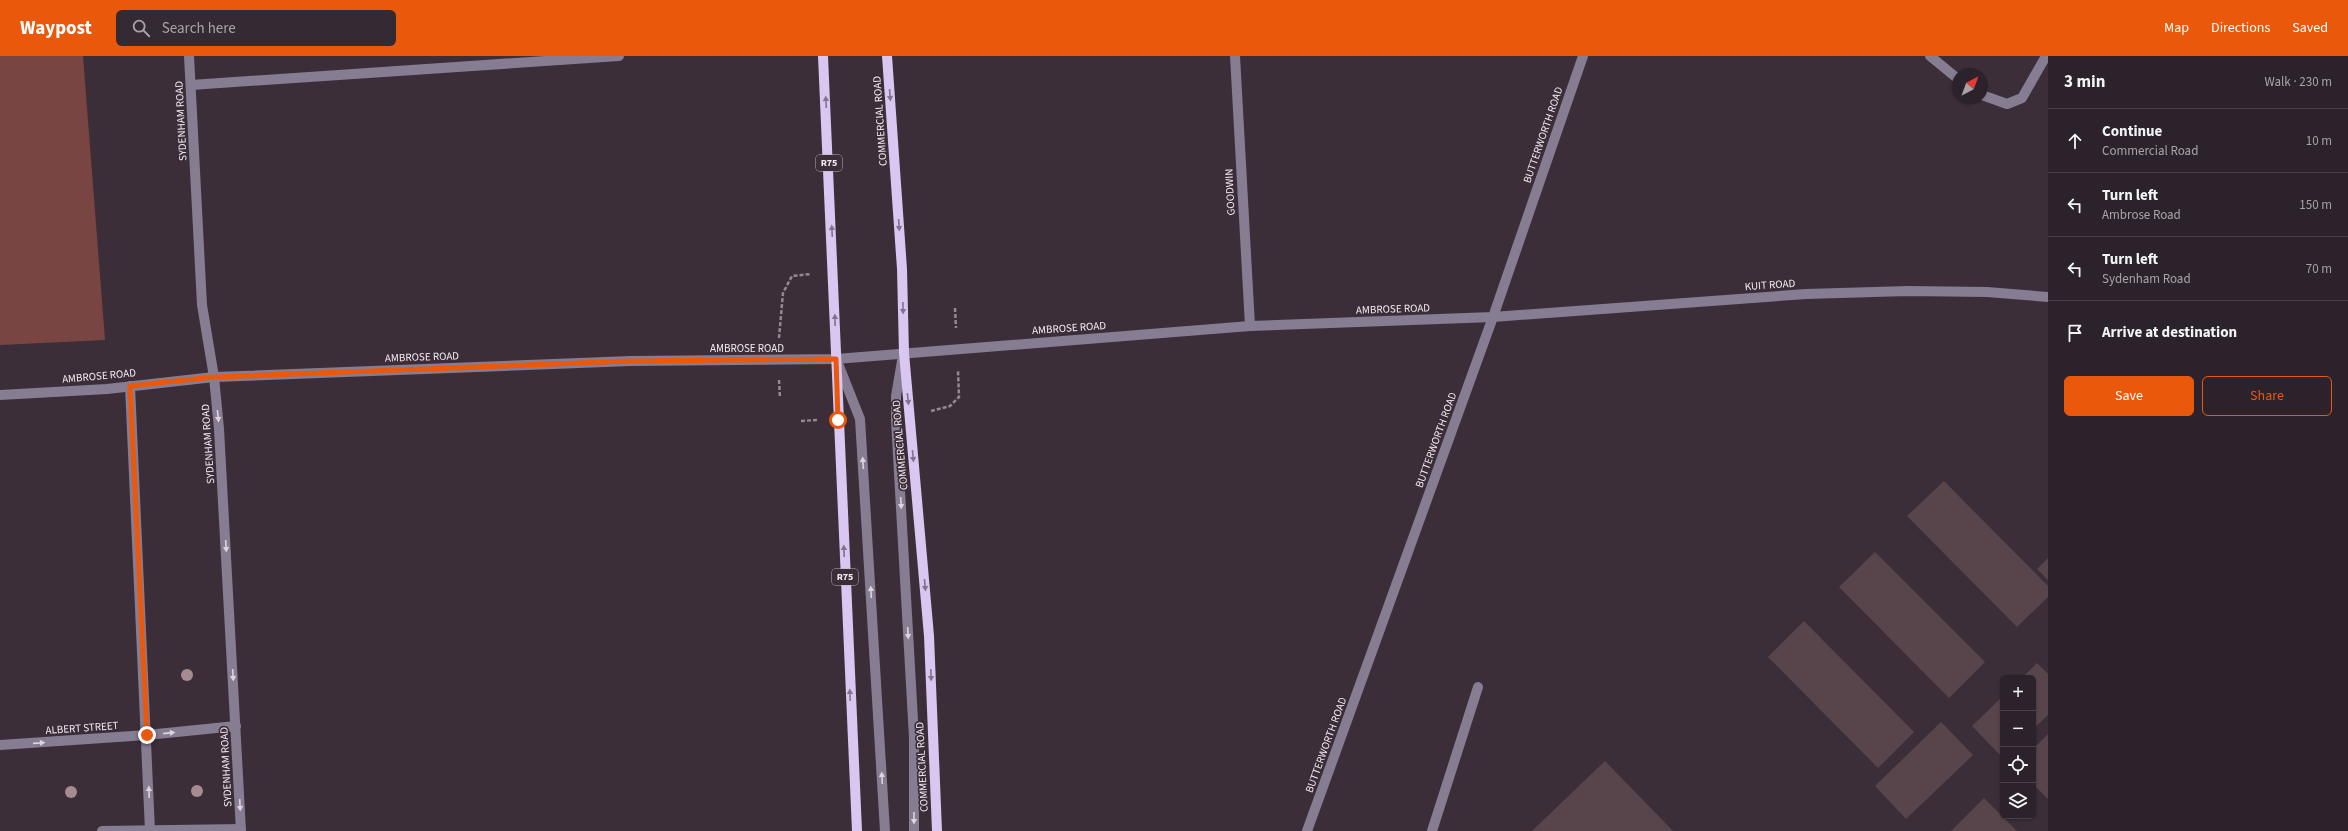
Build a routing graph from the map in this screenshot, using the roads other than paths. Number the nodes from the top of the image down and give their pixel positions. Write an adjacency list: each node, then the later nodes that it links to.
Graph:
1 (189, 56): 10 (street, SYDENHAM ROAD)
2 (619, 56): 10 (street)
3 (823, 56): 16 (main road, R75, one-way to 3)
4 (887, 56): 15 (main road, COMMERCIAL ROAD, one-way to 15)
5 (1235, 56): 14 (street, GOODWIN)
6 (1583, 56): 13 (street, BUTTERWORTH ROAD)
7 (1930, 56): 9 (street)
8 (2046, 56): 11 (street)
9 (1952, 74)
10 (191, 85): 17 (street, SYDENHAM ROAD)
11 (1988, 98)
12 (2048, 297): 13 (street, KUIT ROAD)
13 (1493, 317): 14 (street, AMBROSE ROAD); 31 (street, BUTTERWORTH ROAD)
14 (1250, 326): 15 (street, AMBROSE ROAD)
15 (904, 353): 16 (street, AMBROSE ROAD); 29 (street, one-way to 29); 30 (main road, COMMERCIAL ROAD, one-way to 30)
16 (836, 359): 17 (street, AMBROSE ROAD); 27 (main road, R75, one-way to 16); 28 (street, one-way to 16)
17 (214, 377): 18 (street, AMBROSE ROAD); 21 (street, SYDENHAM ROAD, one-way to 21)
18 (130, 386): 19 (street, AMBROSE ROAD); 22 (street)
19 (0, 395)
20 (1478, 687): 32 (street)
21 (236, 726): 22 (street, ALBERT STREET, one-way to 21); 25 (street, SYDENHAM ROAD, one-way to 25)
22 (147, 735): 23 (street, ALBERT STREET, one-way to 22); 24 (street, one-way to 22)
23 (0, 745)
24 (150, 830): 25 (street); 26 (street)
25 (241, 830)
26 (102, 831)
27 (857, 831)
28 (885, 831)
29 (914, 831)
30 (938, 831)
31 (1308, 831)
32 (1432, 831)

